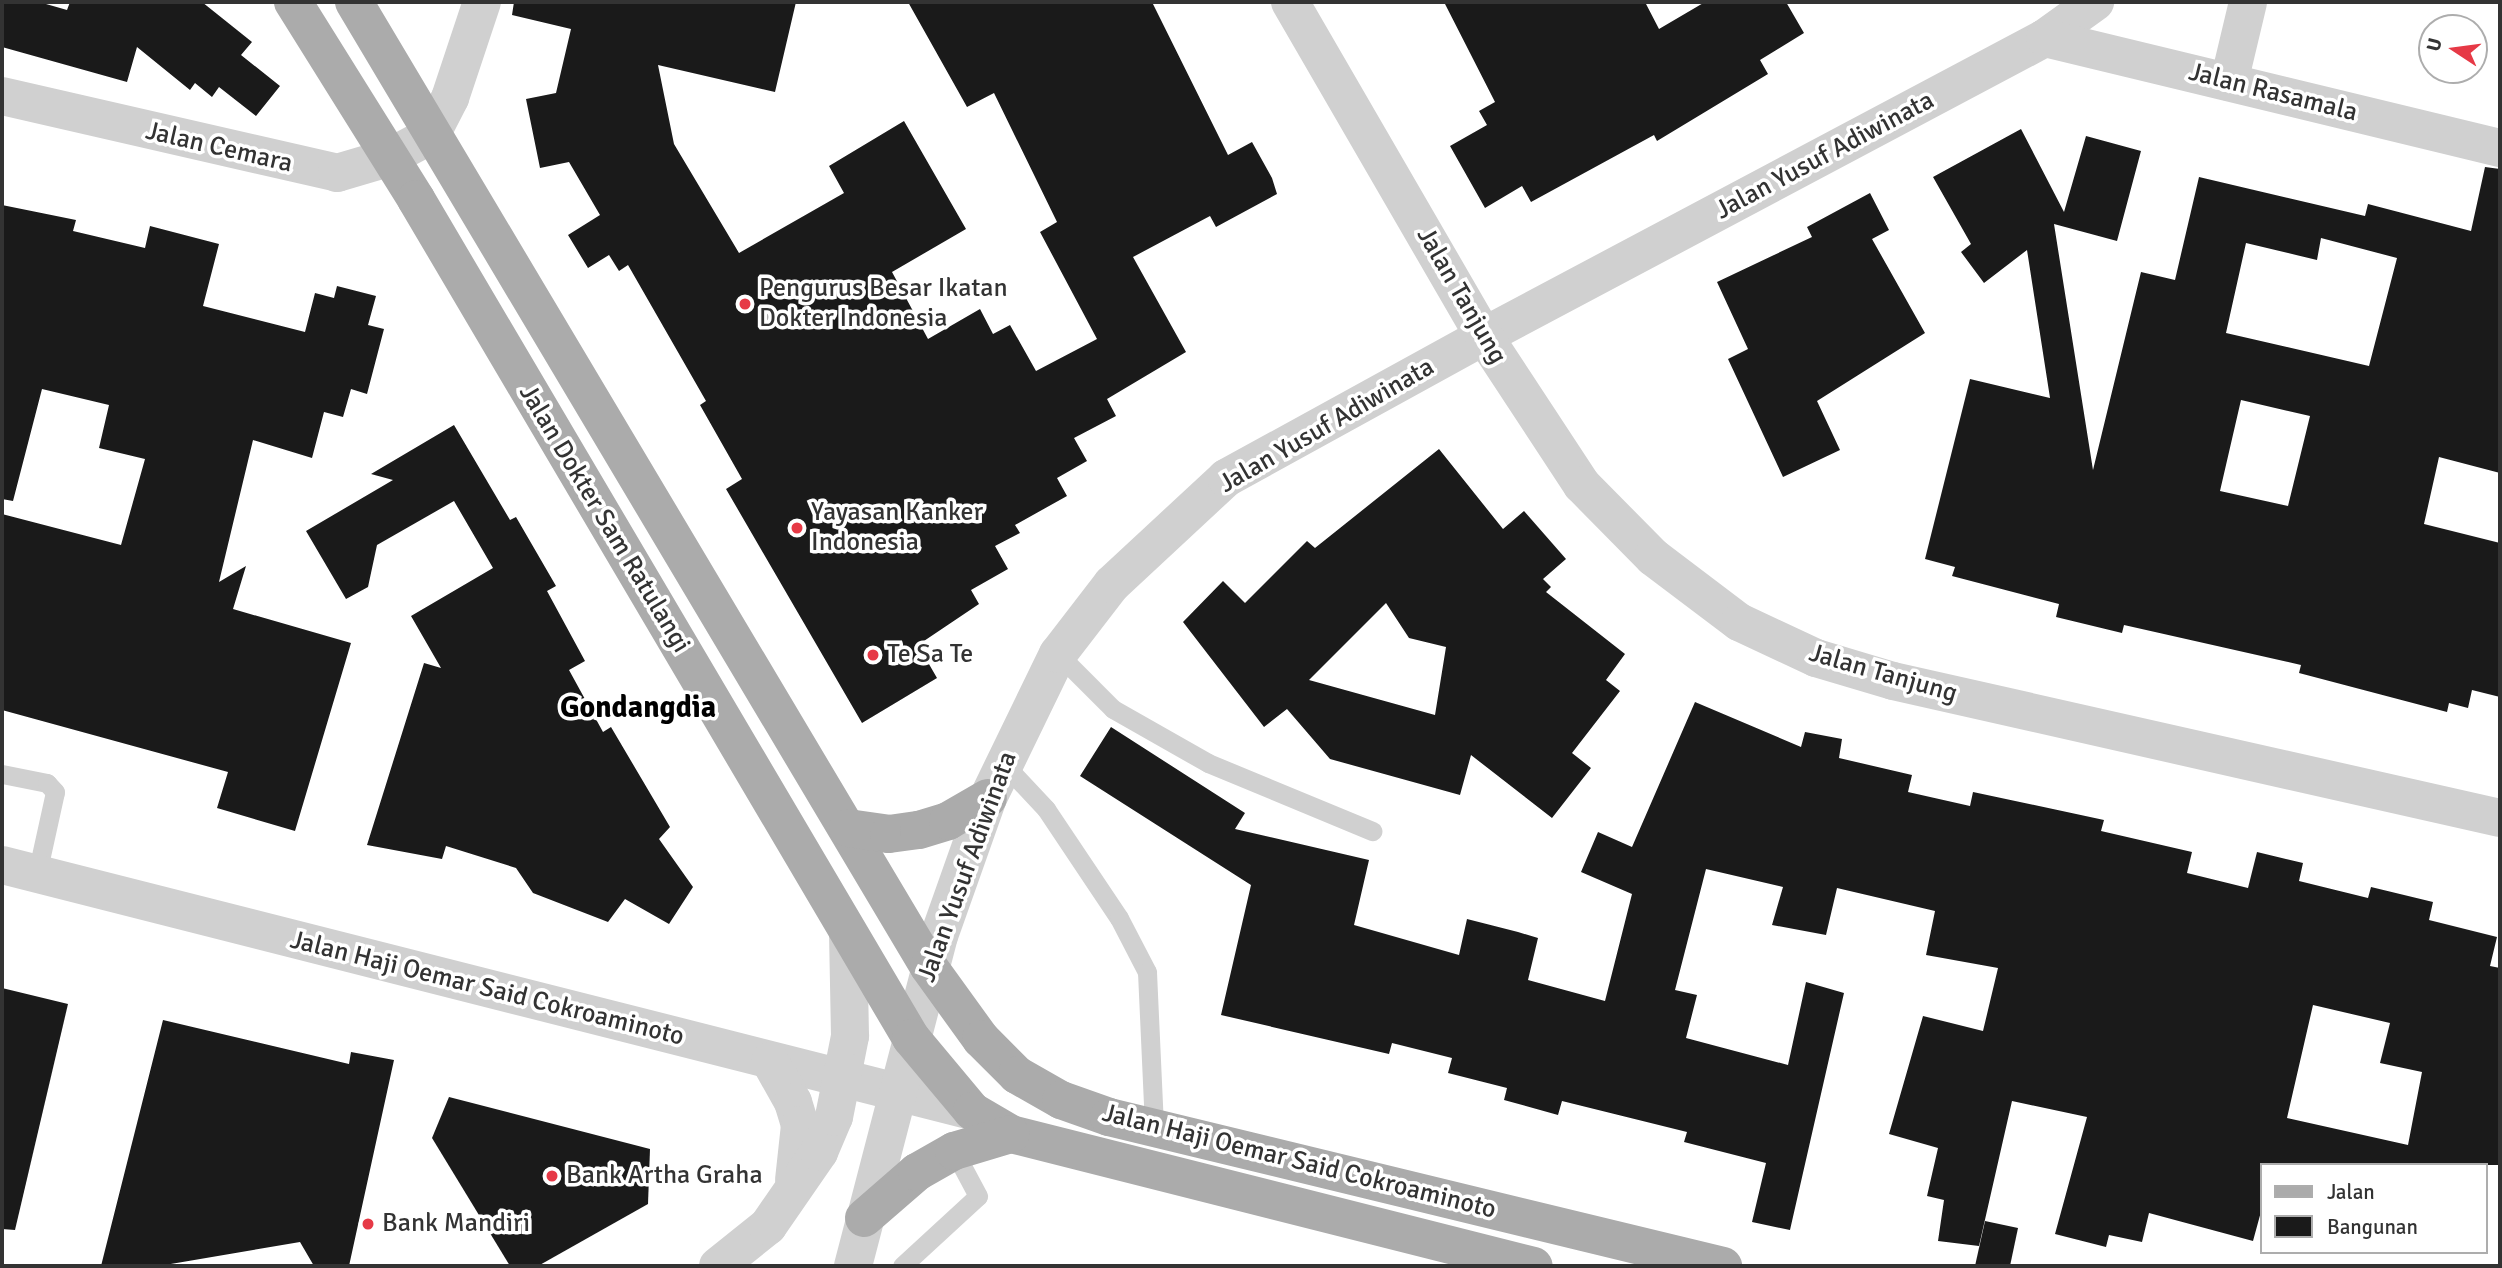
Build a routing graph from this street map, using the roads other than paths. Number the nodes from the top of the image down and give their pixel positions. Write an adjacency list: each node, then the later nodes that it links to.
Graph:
1 (293, 2): 12 (main road, Jalan Dokter Sam Ratulangi)
2 (354, 2): 10 (main road, Jalan Dokter Sam Ratulangi)
3 (482, 2): 10 (street)
4 (1290, 2): 13 (street, Jalan Tanjung)
5 (2095, 2): 7 (street, Jalan Yusuf Adiwinata)
6 (2248, 2): 8 (street)
7 (2045, 38): 8 (street, Jalan Rasamala); 13 (street, Jalan Yusuf Adiwinata)
8 (2230, 82): 11 (street, Jalan Rasamala)
9 (2, 96): 12 (street, Jalan Cemara)
10 (431, 135): 12 (street, Jalan Cemara); 19 (main road, Jalan Dokter Sam Ratulangi)
11 (2500, 148)
12 (388, 158): 22 (main road, Jalan Dokter Sam Ratulangi)
13 (1484, 336): 14 (street, Jalan Yusuf Adiwinata); 18 (street, Jalan Tanjung)
14 (1058, 654): 15 (street, Jalan Yusuf Adiwinata); 20 (lane)
15 (1003, 763): 17 (street, Jalan Yusuf Adiwinata); 29 (lane)
16 (2, 774): 21 (lane)
17 (988, 798): 19 (main road); 23 (street, Jalan Yusuf Adiwinata)
18 (2500, 818)
19 (848, 828): 23 (main road, Jalan Dokter Sam Ratulangi)
20 (1372, 831)
21 (19, 869): 25 (street, Jalan Haji Oemar Said Cokroaminoto)
22 (848, 932): 24 (main road, Jalan Dokter Sam Ratulangi); 26 (street)
23 (929, 967): 24 (street, Jalan Yusuf Adiwinata); 29 (main road, Jalan Haji Oemar Said Cokroaminoto)
24 (911, 1038): 27 (street, Jalan Yusuf Adiwinata); 28 (main road, Jalan Haji Oemar Said Cokroaminoto)
25 (770, 1061): 26 (street, Jalan Haji Oemar Said Cokroaminoto); 32 (street)
26 (843, 1079): 27 (street, Jalan Haji Oemar Said Cokroaminoto); 32 (street)
27 (896, 1092): 28 (street, Jalan Haji Oemar Said Cokroaminoto); 33 (street, Jalan Yusuf Adiwinata)
28 (972, 1111): 30 (main road, Jalan Haji Oemar Said Cokroaminoto)
29 (1154, 1128): 38 (main road, Jalan Haji Oemar Said Cokroaminoto)
30 (1011, 1134): 31 (main road); 37 (main road, Jalan Haji Oemar Said Cokroaminoto)
31 (954, 1151): 33 (main road); 36 (lane)
32 (791, 1195): 34 (street)
33 (864, 1218): 35 (street, Jalan Yusuf Adiwinata)
34 (718, 1266)
35 (853, 1266)
36 (902, 1266)
37 (1534, 1266)
38 (1723, 1266)

